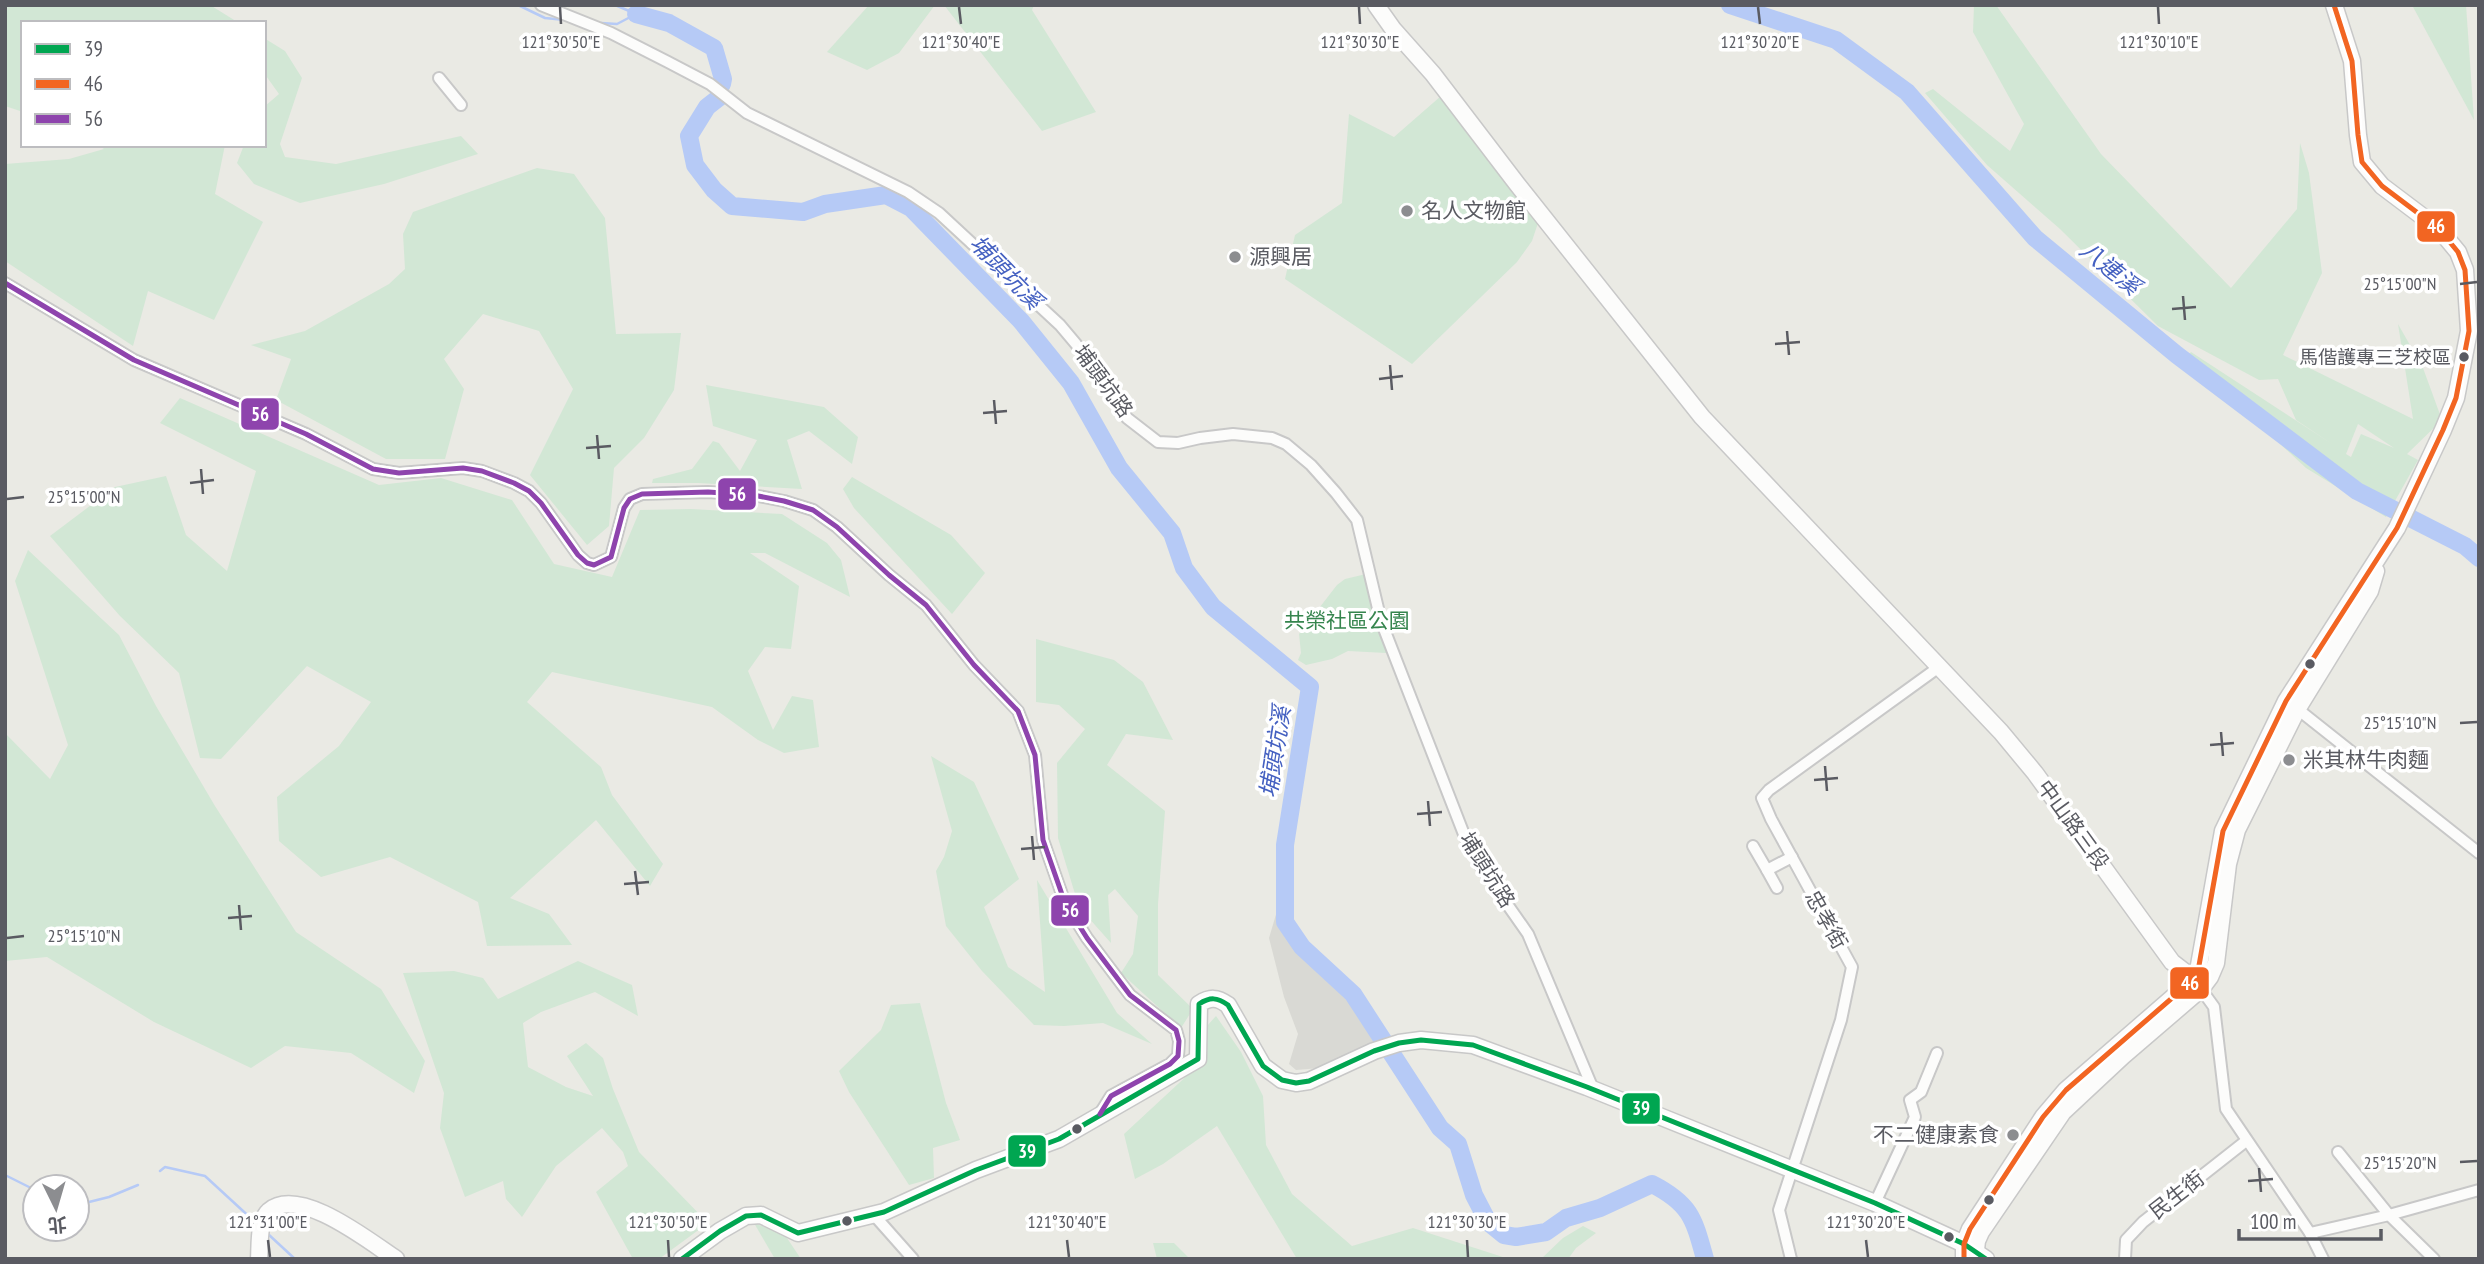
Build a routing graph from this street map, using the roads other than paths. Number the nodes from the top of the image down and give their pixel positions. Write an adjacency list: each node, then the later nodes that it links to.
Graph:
1 (541, 5): 16 (street, 埔頭坑路)
2 (1376, 5): 7 (street, 中山路三段)
3 (2334, 5): 8 (street)
4 (439, 78): 5 (street)
5 (461, 104)
6 (5, 283): 17 (street)
7 (1939, 667): 11 (street, 忠孝街); 14 (street, 中山路三段)
8 (2292, 705): 10 (street); 14 (street)
9 (1753, 846): 12 (street)
10 (2479, 853)
11 (1792, 857): 12 (street); 20 (street, 忠孝街)
12 (1767, 870): 13 (street)
13 (1777, 888)
14 (2197, 984): 18 (street); 26 (street)
15 (1937, 1053): 22 (street)
16 (1593, 1089): 17 (street); 20 (street)
17 (1100, 1114): 23 (street)
18 (2246, 1141): 25 (street); 32 (street, 民生街)
19 (2338, 1152): 24 (street)
20 (1791, 1169): 22 (street); 31 (street, 忠孝街)
21 (2479, 1190): 24 (street)
22 (1875, 1203): 26 (street)
23 (874, 1215): 29 (street); 30 (street)
24 (2389, 1215): 25 (street); 34 (street)
25 (2310, 1233): 33 (street)
26 (1973, 1254)
27 (259, 1259): 28 (street)
28 (396, 1259)
29 (682, 1259)
30 (913, 1259)
31 (1791, 1259)
32 (2125, 1259)
33 (2323, 1259)
34 (2434, 1259)

